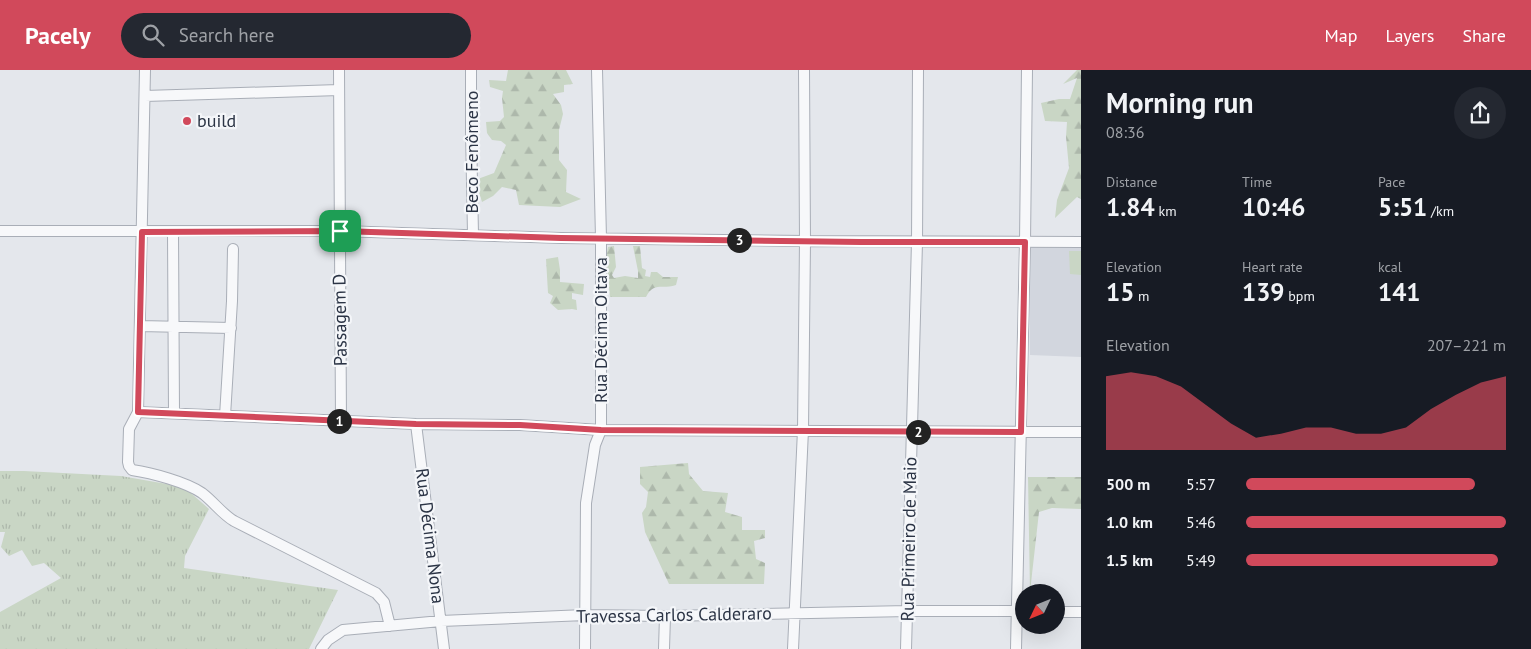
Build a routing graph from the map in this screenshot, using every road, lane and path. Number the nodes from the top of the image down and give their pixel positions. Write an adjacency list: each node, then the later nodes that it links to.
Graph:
1 (145, 70): 9 (street)
2 (339, 70): 8 (street, Passagem D)
3 (471, 70): 14 (street, Beco Fenômeno)
4 (597, 70): 15 (street, Rua Décima Oitava)
5 (804, 70): 16 (street)
6 (918, 70): 17 (street, Rua Primeiro de Maio)
7 (1028, 70): 18 (street)
8 (339, 90): 9 (street); 11 (street, Passagem D)
9 (145, 96): 12 (street)
10 (0, 231): 12 (street)
11 (340, 231): 13 (street); 14 (street); 27 (street, Passagem D)
12 (142, 232): 13 (street); 21 (street)
13 (173, 232): 22 (street)
14 (472, 234): 15 (street)
15 (601, 238): 16 (street); 29 (street, Rua Décima Oitava)
16 (805, 241): 17 (street); 30 (street)
17 (916, 242): 18 (street); 31 (street, Rua Primeiro de Maio)
18 (1025, 242): 19 (street); 32 (street)
19 (1081, 242)
20 (233, 249): 23 (street)
21 (140, 326): 22 (street); 24 (street)
22 (175, 326): 23 (street); 25 (street)
23 (230, 328): 26 (street)
24 (138, 412): 25 (street); 43 (street)
25 (174, 413): 26 (street)
26 (225, 416): 27 (street)
27 (341, 421): 28 (street)
28 (416, 424): 29 (street); 42 (street, Rua Décima Nona)
29 (601, 430): 30 (street); 40 (street, Rua Décima Oitava)
30 (803, 430): 31 (street); 39 (street)
31 (911, 432): 32 (street); 35 (street, Rua Primeiro de Maio)
32 (1021, 432): 33 (street); 34 (street)
33 (1081, 432)
34 (1020, 584)
35 (908, 611): 36 (street, Travessa Carlos Calderaro); 39 (street, Travessa Carlos Calderaro); 50 (street, Rua Primeiro de Maio)
36 (1015, 611)
37 (1065, 612): 38 (street)
38 (1081, 612)
39 (794, 614): 41 (street, Travessa Carlos Calderaro); 49 (street)
40 (585, 615): 41 (street, Travessa Carlos Calderaro); 42 (street, Travessa Carlos Calderaro); 47 (street, Rua Décima Oitava)
41 (665, 616): 48 (street)
42 (441, 621): 43 (street, Travessa Carlos Calderaro); 46 (street, Rua Décima Nona)
43 (390, 626): 45 (street, Travessa Carlos Calderaro)
44 (1018, 634): 51 (street)
45 (321, 649)
46 (444, 649)
47 (585, 649)
48 (664, 649)
49 (794, 649)
50 (906, 649)
51 (1016, 649)

